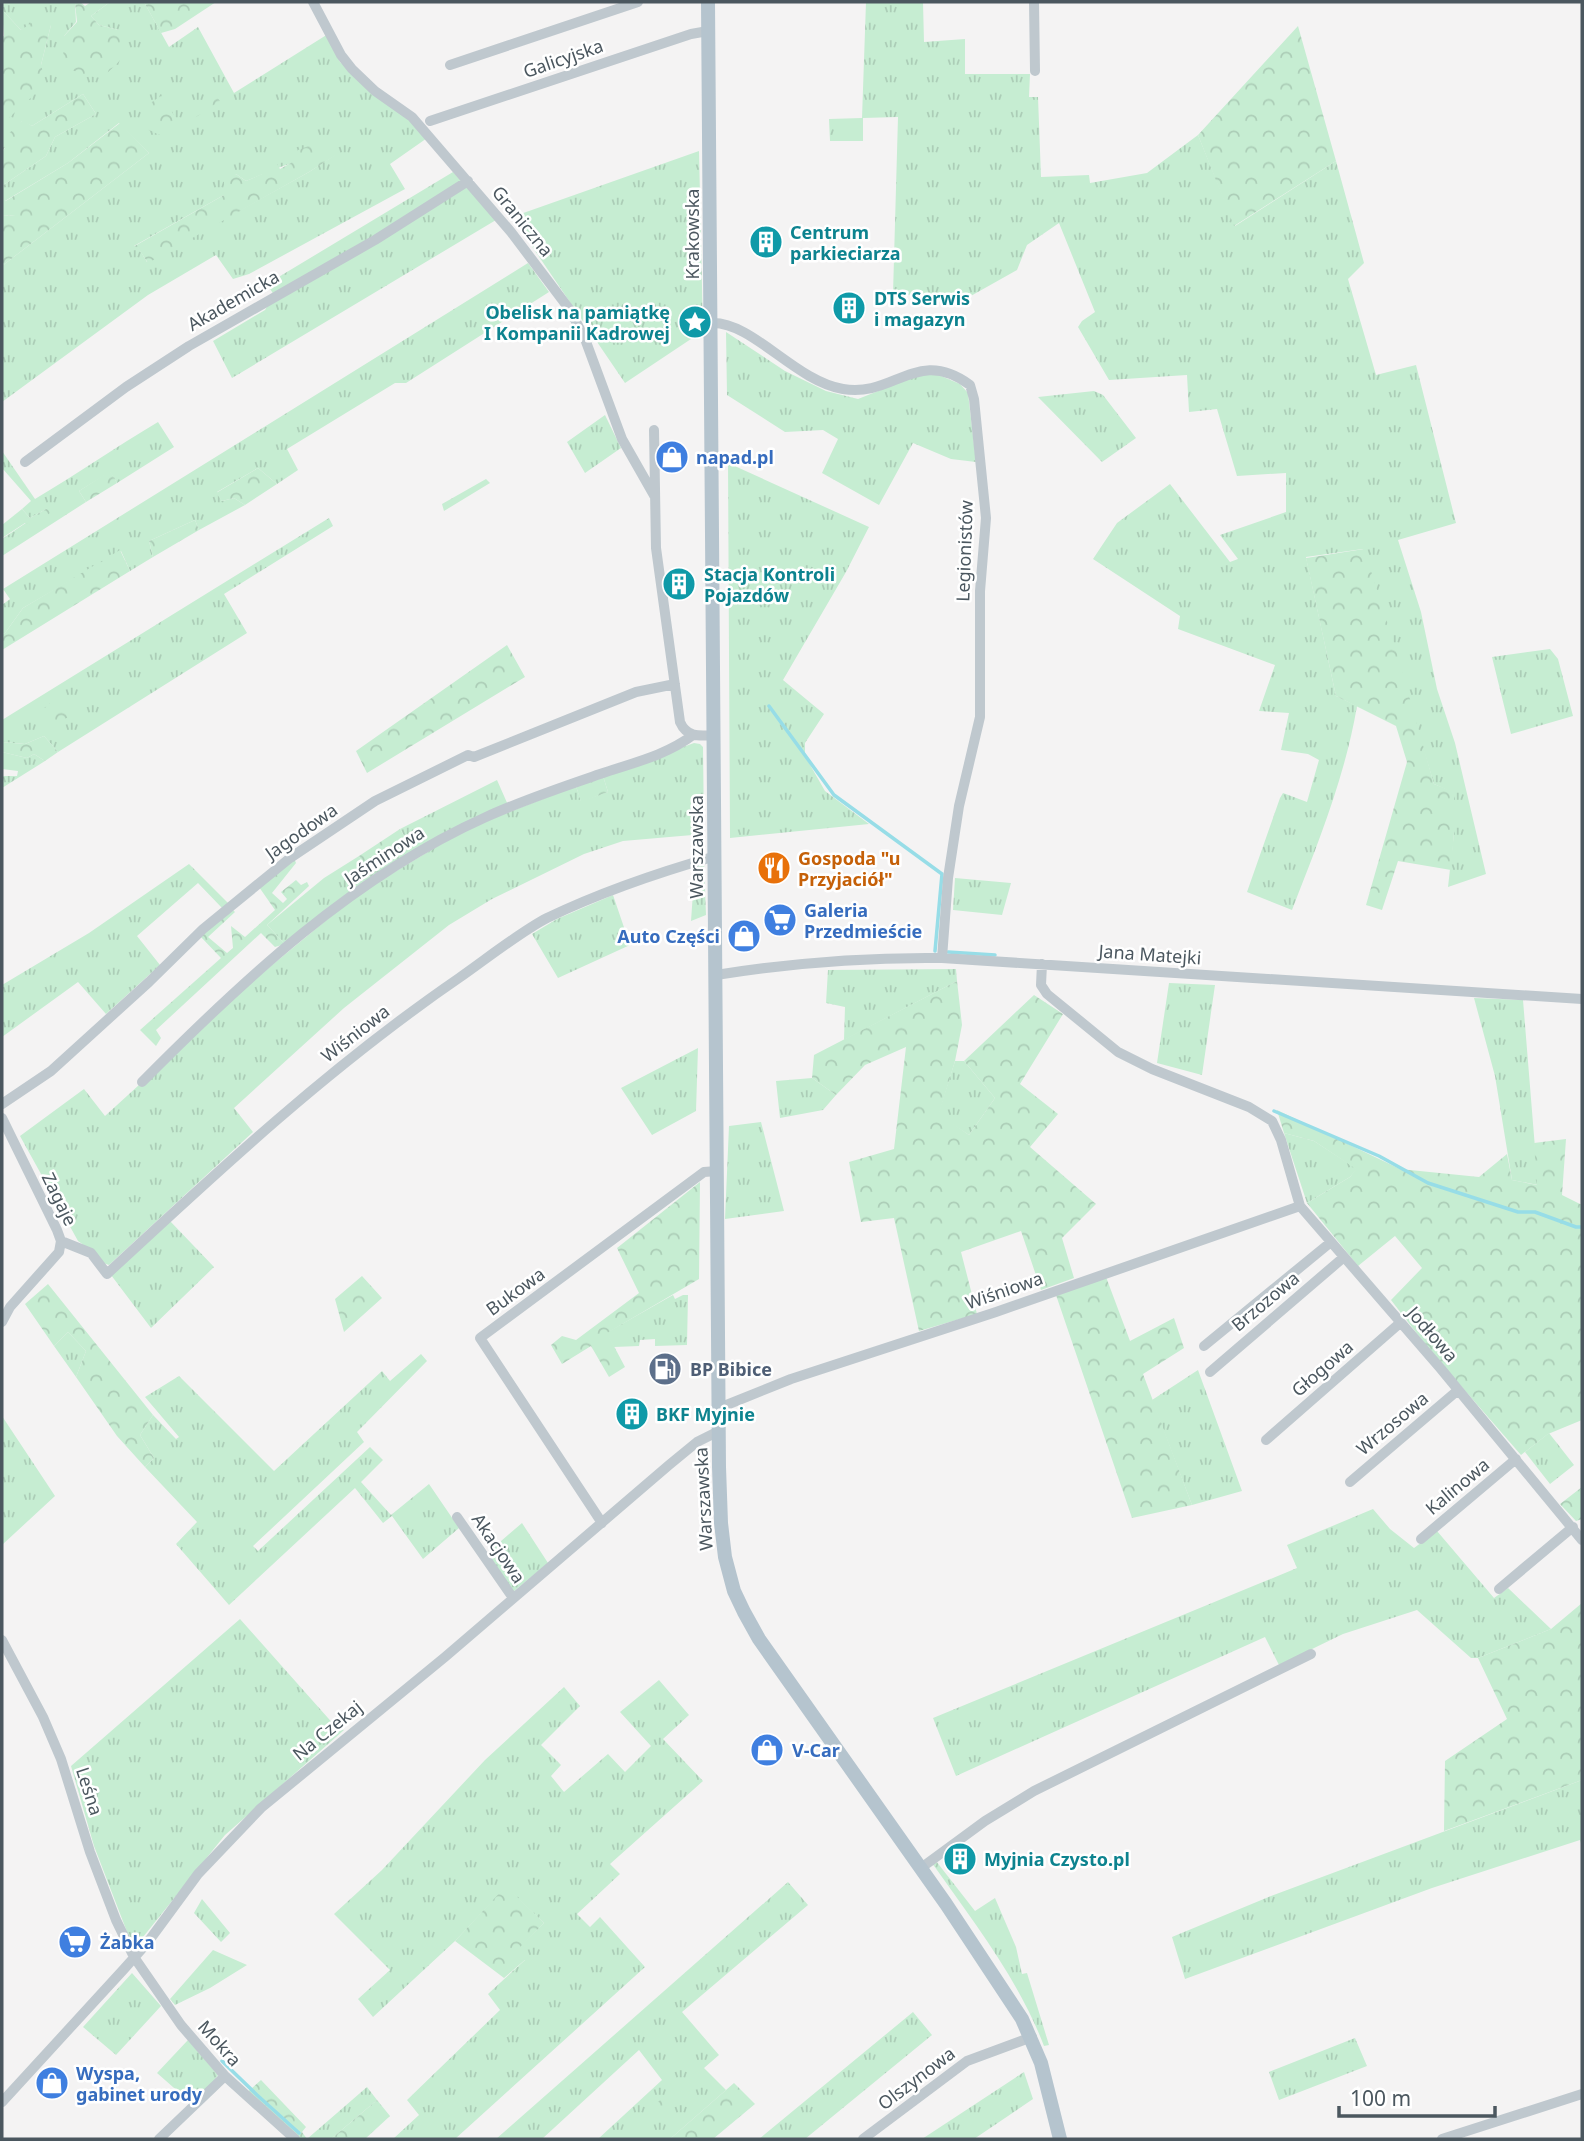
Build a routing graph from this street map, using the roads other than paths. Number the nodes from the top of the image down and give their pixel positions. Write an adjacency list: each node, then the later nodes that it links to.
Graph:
1 (313, 2): 9 (street, Graniczna)
2 (638, 2): 6 (street)
3 (708, 2): 5 (main road, Krakowska)
4 (1034, 2): 7 (street)
5 (709, 32): 8 (street, Galicyjska); 10 (main road, Krakowska)
6 (450, 65)
7 (1035, 71)
8 (430, 121)
9 (468, 181): 12 (street, Akademicka); 13 (street, Graniczna)
10 (712, 323): 14 (main road, Krakowska); 19 (street, Legionistów)
11 (654, 430): 13 (street, Graniczna)
12 (25, 462)
13 (655, 497): 15 (street, Graniczna)
14 (713, 550): 16 (main road, Warszawska)
15 (675, 684): 17 (street, Graniczna); 24 (street, Jagodowa)
16 (715, 735): 17 (street); 18 (main road, Warszawska)
17 (693, 736): 23 (street, Jaśminowa)
18 (716, 856): 21 (main road, Warszawska); 28 (street, Wiśniowa)
19 (942, 958): 20 (street, Jana Matejki); 21 (street, Jana Matejki)
20 (1042, 964): 22 (street, Jana Matejki); 27 (street, Jodłowa)
21 (716, 975): 26 (main road, Warszawska)
22 (1582, 999)
23 (142, 1082)
24 (2, 1104)
25 (2, 1118): 28 (street, Zagaje)
26 (717, 1171): 36 (main road, Warszawska); 42 (street, Bukowa)
27 (1300, 1206): 29 (street, Jodłowa); 36 (street, Wiśniowa)
28 (61, 1241): 31 (street, Zagaje)
29 (1331, 1242): 30 (street, Jodłowa); 33 (street, Brzozowa)
30 (1344, 1257): 32 (street, Jodłowa); 34 (street, Brzozowa)
31 (2, 1322)
32 (1401, 1323): 35 (street, Jodłowa); 38 (street, Głogowa)
33 (1204, 1346)
34 (1210, 1372)
35 (1457, 1391): 39 (street, Jodłowa); 40 (street, Wrzosowa)
36 (719, 1408): 37 (main road, Warszawska)
37 (719, 1431): 42 (street, Na Czekaj); 50 (main road, Warszawska)
38 (1266, 1440)
39 (1516, 1459): 43 (street, Jodłowa); 44 (street, Kalinowa)
40 (1350, 1482)
41 (457, 1517): 47 (street, Akacjowa)
42 (602, 1522): 47 (street, Na Czekaj)
43 (1573, 1527): 45 (street, Jodłowa); 46 (street)
44 (1421, 1539)
45 (1582, 1540)
46 (1499, 1590)
47 (513, 1598): 51 (street, Na Czekaj)
48 (2, 1640): 51 (street, Leśna)
49 (1311, 1654): 50 (street)
50 (921, 1868): 52 (main road, Warszawska)
51 (134, 1957): 53 (street, Mokra); 55 (street, Na Czekaj)
52 (1032, 2037): 58 (street, Olszynowa); 59 (main road, Warszawska)
53 (225, 2076): 56 (street); 57 (street, Mokra)
54 (1582, 2094): 60 (street)
55 (2, 2102)
56 (159, 2139)
57 (295, 2139)
58 (863, 2139)
59 (1060, 2139)
60 (1442, 2139)

